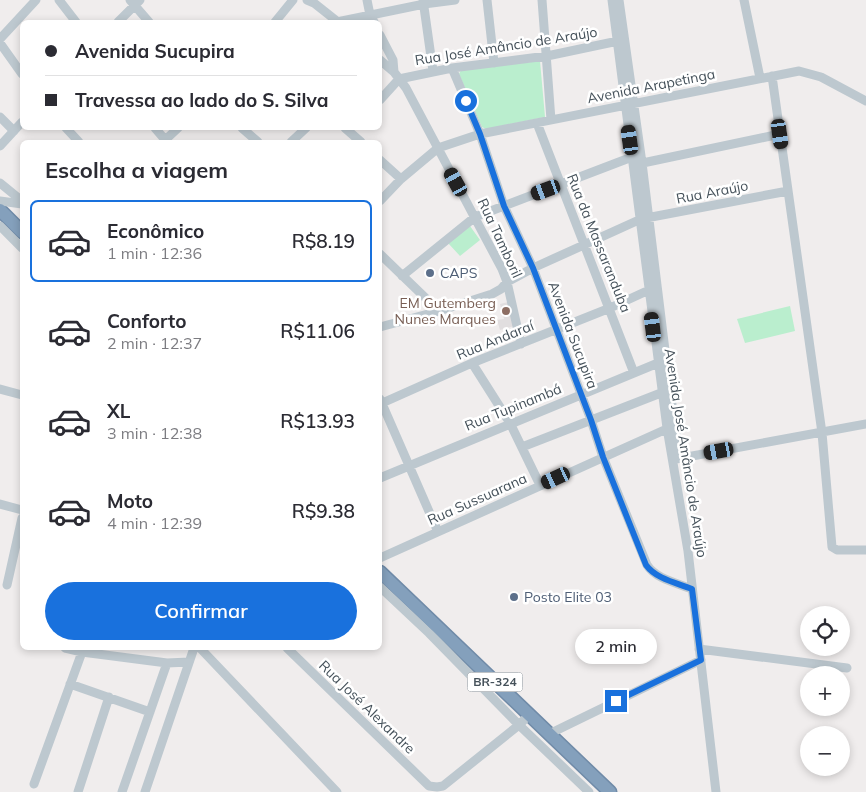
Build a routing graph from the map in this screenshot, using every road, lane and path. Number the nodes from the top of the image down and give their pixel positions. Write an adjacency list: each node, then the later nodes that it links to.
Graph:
1 (36, 0): 20 (street)
2 (58, 0): 15 (street)
3 (293, 0): 18 (street)
4 (307, 0): 19 (street)
5 (367, 0): 14 (street)
6 (455, 0): 13 (street)
7 (487, 0): 26 (street)
8 (542, 0): 24 (street)
9 (612, 0): 22 (street, Avenida José Amâncio de Araújo)
10 (619, 0): 35 (street)
11 (744, 0): 32 (street)
12 (135, 2): 16 (street); 17 (street)
13 (424, 2): 14 (street); 29 (street)
14 (372, 19)
15 (74, 20)
16 (120, 20)
17 (148, 20)
18 (277, 20)
19 (335, 20)
20 (0, 39)
21 (382, 39): 30 (street, Rua Tamboril)
22 (618, 42): 24 (street, Rua José Amâncio de Araújo); 35 (street, Avenida José Amâncio de Araújo)
23 (0, 43): 28 (street)
24 (547, 56): 26 (street, Rua José Amâncio de Araújo); 37 (street)
25 (382, 62): 30 (street, Rua Tamboril)
26 (494, 63): 27 (street, Rua José Amâncio de Araújo)
27 (452, 68): 29 (street, Rua José Amâncio de Araújo); 46 (street, Avenida Sucupira)
28 (20, 71)
29 (432, 71): 30 (street, Rua José Amâncio de Araújo)
30 (396, 76): 33 (street); 54 (street, Rua Tamboril)
31 (772, 76): 32 (street, Avenida Arapetinga); 34 (street, Avenida Arapetinga); 47 (street)
32 (760, 78): 35 (street, Avenida Arapetinga)
33 (382, 97)
34 (866, 101)
35 (629, 105): 37 (street, Avenida Arapetinga); 56 (street, Avenida José Amâncio de Araújo)
36 (0, 117): 45 (street)
37 (551, 120): 38 (street, Avenida Arapetinga)
38 (538, 123): 46 (street, Avenida Arapetinga); 59 (street, Rua da Massaranduba)
39 (20, 124): 45 (street)
40 (68, 130): 48 (street)
41 (176, 130): 49 (street)
42 (244, 130): 50 (street)
43 (304, 130): 51 (street)
44 (352, 130): 52 (street)
45 (14, 131): 53 (street)
46 (480, 134): 54 (street, Avenida Arapetinga); 65 (street, Avenida Sucupira)
47 (780, 134): 56 (street); 60 (street)
48 (77, 140)
49 (167, 140)
50 (256, 140)
51 (293, 140)
52 (359, 140)
53 (0, 146)
54 (438, 148): 57 (street); 67 (street, Rua Tamboril)
55 (382, 162): 57 (street)
56 (636, 162): 59 (street); 68 (street, Avenida José Amâncio de Araújo)
57 (401, 179): 61 (street)
58 (0, 182): 62 (street)
59 (560, 184): 65 (street); 71 (street, Rua da Massaranduba)
60 (788, 191): 68 (street, Rua Araújo); 97 (street)
61 (382, 199)
62 (20, 201)
63 (0, 202): 64 (street)
64 (20, 203)
65 (504, 206): 67 (street); 74 (street, Avenida Sucupira)
66 (0, 210): 70 (highway)
67 (475, 217): 75 (street); 77 (street, Rua Tamboril)
68 (645, 218): 71 (street, Rua Araújo); 76 (street, Avenida José Amâncio de Araújo)
69 (0, 226): 72 (street)
70 (20, 230)
71 (584, 244): 74 (street, Rua Araújo); 79 (street, Rua da Massaranduba)
72 (20, 246)
73 (382, 256): 75 (street)
74 (533, 268): 77 (street, Rua Araújo); 82 (street, Avenida Sucupira)
75 (402, 276): 80 (street)
76 (652, 278): 78 (street, Avenida José Amâncio de Araújo); 88 (street)
77 (507, 282): 80 (street, Rua Araújo); 83 (street, Rua Tamboril)
78 (648, 290): 79 (street, Rua Andaraí); 85 (street, Avenida José Amâncio de Araújo)
79 (610, 308): 82 (street, Rua Andaraí); 86 (street, Rua da Massaranduba)
80 (439, 311): 81 (street, Rua Araújo)
81 (382, 326)
82 (556, 330): 83 (street, Rua Andaraí); 90 (street, Avenida Sucupira)
83 (521, 344): 84 (street, Rua Andaraí)
84 (472, 363): 91 (street, Rua Andaraí); 94 (street)
85 (658, 363): 86 (street, Rua Tupinambá); 88 (street, Avenida José Amâncio de Araújo)
86 (634, 373): 90 (street, Rua Tupinambá)
87 (0, 389): 89 (street)
88 (666, 391): 93 (street); 96 (street, Avenida José Amâncio de Araújo)
89 (20, 394)
90 (581, 394): 93 (street, Avenida Sucupira); 94 (street, Rua Tupinambá)
91 (382, 402)
92 (382, 404): 101 (street)
93 (591, 420): 98 (street); 99 (street, Avenida Sucupira)
94 (510, 423): 98 (street); 101 (street, Rua Tupinambá)
95 (866, 424): 97 (street)
96 (671, 427): 99 (street, Rua Sussuarana); 100 (street, Avenida José Amâncio de Araújo)
97 (822, 433): 100 (street); 108 (street)
98 (522, 447): 103 (street)
99 (603, 457): 103 (street, Rua Sussuarana); 113 (street, Avenida Sucupira)
100 (677, 459): 113 (street, Avenida José Amâncio de Araújo)
101 (409, 466): 102 (street, Rua Tupinambá); 107 (street)
102 (382, 477)
103 (540, 486): 107 (street, Rua Sussuarana)
104 (0, 504): 105 (street)
105 (20, 509)
106 (20, 527): 111 (street)
107 (438, 532): 109 (street, Rua Sussuarana)
108 (866, 550)
109 (382, 555)
110 (382, 574): 127 (highway, BR-324)
111 (7, 585)
112 (382, 589): 128 (street)
113 (692, 589): 114 (street, Avenida José Amâncio de Araújo)
114 (699, 649): 120 (street, Avenida José Amâncio de Araújo); 123 (street)
115 (74, 650): 119 (street)
116 (193, 650): 121 (street)
117 (202, 650): 135 (street)
118 (288, 650): 128 (street, Rua José Alexandre)
119 (82, 652): 122 (street); 124 (street)
120 (701, 660): 129 (street); 137 (street, Avenida José Amâncio de Araújo)
121 (189, 662): 122 (street); 134 (street)
122 (167, 663): 126 (street)
123 (831, 666)
124 (70, 684): 125 (street); 130 (street)
125 (110, 698): 126 (street); 132 (street)
126 (150, 712): 133 (street)
127 (530, 714): 128 (street); 129 (highway, BR-324)
128 (519, 725): 131 (street)
129 (549, 734): 136 (highway, BR-324)
130 (34, 784)
131 (587, 791)
132 (78, 792)
133 (122, 792)
134 (145, 792)
135 (336, 792)
136 (610, 792)
137 (716, 792)

